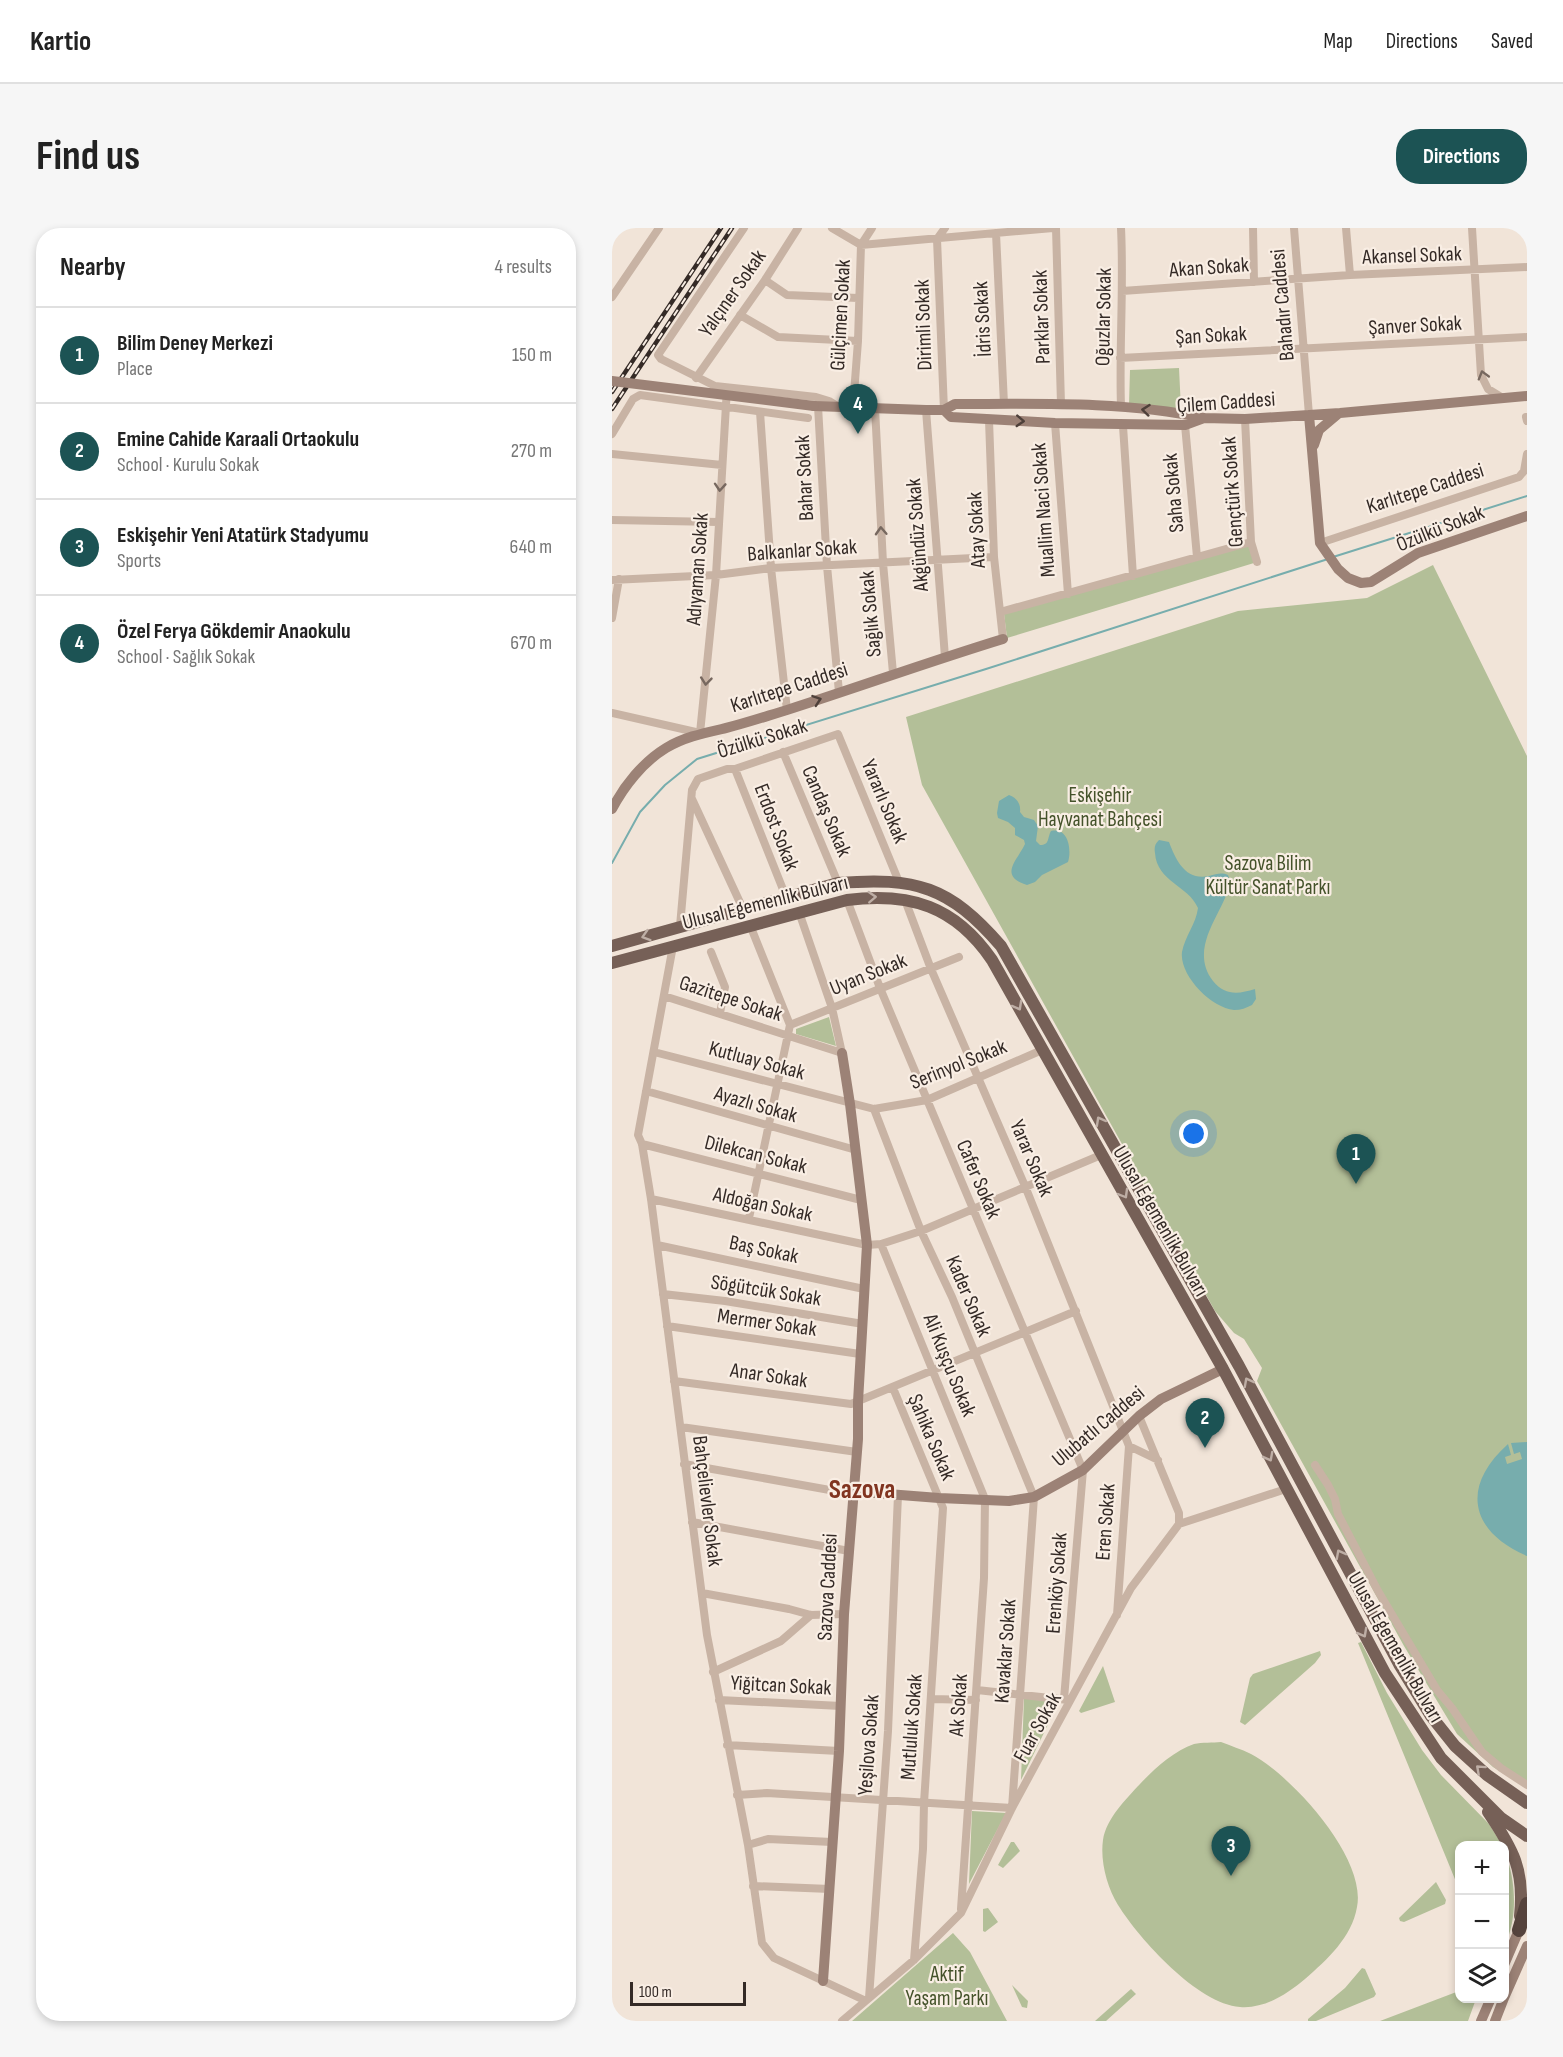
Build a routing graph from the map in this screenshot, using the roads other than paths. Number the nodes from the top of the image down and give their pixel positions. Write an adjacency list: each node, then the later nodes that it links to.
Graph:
1 (659, 228): 24 (street)
2 (744, 228): 32 (street)
3 (798, 228): 21 (street, Yalçıner Sokak)
4 (832, 228): 16 (street)
5 (872, 228): 16 (street, Gülçimen Sokak)
6 (945, 228): 15 (street)
7 (1054, 228): 13 (street); 38 (street, Parklar Sokak)
8 (1121, 228): 23 (street, Oğuzlar Sokak)
9 (1253, 228): 22 (street)
10 (1294, 228): 20 (street, Bahadır Caddesi)
11 (1346, 228): 19 (street)
12 (1472, 228): 18 (street)
13 (1019, 230): 14 (street)
14 (996, 233): 15 (street); 37 (street, İdris Sokak)
15 (937, 239): 16 (street); 46 (street, Dirimli Sokak)
16 (861, 245): 25 (street, Gülçimen Sokak)
17 (1527, 267): 18 (street, Akansel Sokak)
18 (1475, 271): 19 (street, Akansel Sokak); 28 (street)
19 (1350, 275): 20 (street, Akansel Sokak)
20 (1298, 279): 22 (street, Akan Sokak); 30 (street, Bahadır Caddesi)
21 (765, 280): 25 (street); 26 (street, Yalçıner Sokak)
22 (1254, 282): 23 (street, Akan Sokak)
23 (1122, 291): 31 (street, Oğuzlar Sokak)
24 (612, 295)
25 (858, 298): 29 (street, Gülçimen Sokak)
26 (740, 315): 29 (street); 32 (street, Yalçıner Sokak)
27 (1527, 337): 28 (street, Şanver Sokak)
28 (1478, 340): 30 (street, Şanver Sokak); 36 (street, one-way to 28)
29 (858, 341): 42 (street, Gülçimen Sokak)
30 (1304, 348): 31 (street, Şan Sokak); 49 (street, Bahadır Caddesi)
31 (1120, 358): 43 (street, Oğuzlar Sokak)
32 (696, 378): 34 (street)
33 (612, 381): 39 (street, bridge)
34 (727, 388): 40 (street, Adıyaman Sokak); 41 (street)
35 (1527, 396): 36 (street, Çilem Caddesi)
36 (1510, 398): 48 (street, Çilem Caddesi)
37 (1004, 404): 38 (street); 46 (street)
38 (1061, 404): 43 (street)
39 (816, 406): 41 (street); 74 (street, Bahar Sokak)
40 (725, 407): 47 (street); 59 (street); 63 (street, Adıyaman Sokak)
41 (838, 407): 42 (street)
42 (852, 407): 44 (street)
43 (1120, 407): 52 (street, one-way to 43)
44 (875, 408): 45 (street); 73 (street, Sağlık Sokak, one-way to 44)
45 (926, 410): 46 (street); 71 (street, Akgündüz Sokak)
46 (944, 410): 54 (street, Çilem Caddesi)
47 (760, 412): 51 (street); 75 (street)
48 (1340, 413): 49 (street, Çilem Caddesi); 61 (street)
49 (1309, 415): 53 (street, Çilem Caddesi); 61 (street)
50 (1526, 417): 55 (street)
51 (808, 418)
52 (1204, 418): 53 (street, Çilem Caddesi); 57 (street, Çilem Caddesi)
53 (1245, 419): 67 (street, Gençtürk Sokak)
54 (989, 420): 56 (street, Çilem Caddesi, one-way to 56); 69 (street, Atay Sokak)
55 (1527, 421)
56 (1054, 423): 58 (street, Çilem Caddesi); 79 (street, Muallim Naci Sokak)
57 (1185, 425): 58 (street, Çilem Caddesi); 70 (street, Saha Sokak)
58 (1123, 426): 77 (street)
59 (612, 434)
60 (612, 454): 63 (street)
61 (1313, 454): 68 (street)
62 (1527, 454): 68 (street, Karlıtepe Caddesi)
63 (722, 465): 66 (street, Adıyaman Sokak, one-way to 66)
64 (1527, 516): 68 (street, Özülkü Sokak)
65 (612, 520): 66 (street)
66 (718, 522): 76 (street, Adıyaman Sokak)
67 (1251, 542): 70 (street); 72 (street, Gençtürk Sokak)
68 (1320, 543)
69 (994, 557): 71 (street, Balkanlar Sokak); 80 (street, Atay Sokak)
70 (1197, 557): 77 (street)
71 (936, 560): 73 (street, Balkanlar Sokak); 83 (street, Akgündüz Sokak)
72 (1257, 562)
73 (883, 563): 74 (street, Balkanlar Sokak); 84 (street, Sağlık Sokak)
74 (827, 566): 75 (street, Balkanlar Sokak); 85 (street, Bahar Sokak)
75 (771, 568): 76 (street, Balkanlar Sokak); 86 (street)
76 (716, 575): 78 (street, Balkanlar Sokak); 88 (street, Adıyaman Sokak, one-way to 88)
77 (1133, 576): 79 (street)
78 (616, 579): 81 (street)
79 (1068, 594): 80 (street)
80 (1000, 612): 82 (street, Atay Sokak)
81 (612, 618)
82 (1003, 639): 83 (street, Karlıtepe Caddesi)
83 (945, 657): 84 (street, Karlıtepe Caddesi)
84 (893, 673): 85 (street, Karlıtepe Caddesi)
85 (839, 692): 86 (street, Karlıtepe Caddesi, one-way to 85)
86 (787, 710): 88 (street, Karlıtepe Caddesi)
87 (612, 713): 88 (street)
88 (700, 733): 93 (street, Karlıtepe Caddesi)
89 (838, 734): 90 (street, Özülkü Sokak); 94 (street, Yararlı Sokak)
90 (783, 752): 91 (street, Özülkü Sokak); 95 (street, Candaş Sokak)
91 (735, 769): 92 (street, Özülkü Sokak); 96 (street, Erdost Sokak)
92 (692, 799): 99 (street); 102 (street)
93 (612, 809)
94 (900, 882): 95 (main road, Ulusal Egemenlik Bulvarı); 189 (main road, Ulusal Egemenlik Bulvarı, one-way to 94)
95 (838, 883): 96 (main road, Ulusal Egemenlik Bulvarı)
96 (786, 897): 99 (main road, Ulusal Egemenlik Bulvarı)
97 (905, 899): 98 (main road, Ulusal Egemenlik Bulvarı, one-way to 97); 108 (street, Yarar Sokak); 115 (main road, Ulusal Egemenlik Bulvarı, one-way to 115)
98 (847, 900): 100 (main road, Ulusal Egemenlik Bulvarı); 109 (street, Cafer Sokak)
99 (742, 909): 102 (main road, Ulusal Egemenlik Bulvarı)
100 (799, 912): 101 (main road, Ulusal Egemenlik Bulvarı); 111 (street)
101 (750, 925): 104 (main road, Ulusal Egemenlik Bulvarı); 113 (street)
102 (680, 926): 103 (main road, Ulusal Egemenlik Bulvarı, one-way to 103); 104 (main road)
103 (612, 946)
104 (673, 946): 107 (main road, Ulusal Egemenlik Bulvarı); 110 (street, Bahçelievler Sokak)
105 (711, 952): 112 (street)
106 (959, 957): 108 (street, Uyan Sokak)
107 (612, 963)
108 (931, 969): 109 (street, Uyan Sokak); 118 (street, Yarar Sokak)
109 (880, 988): 111 (street, Uyan Sokak); 121 (street, Cafer Sokak)
110 (664, 996): 112 (street, Gazitepe Sokak); 116 (street, Bahçelievler Sokak)
111 (832, 1008): 113 (street, Uyan Sokak); 117 (street)
112 (720, 1013): 114 (street, Gazitepe Sokak)
113 (790, 1025): 114 (street)
114 (788, 1035): 117 (street, Gazitepe Sokak); 119 (street)
115 (1042, 1050): 118 (street, Serinyol Sokak); 127 (main road, Ulusal Egemenlik Bulvarı)
116 (654, 1052): 119 (street, Kutluay Sokak); 120 (street, Bahçelievler Sokak)
117 (842, 1053): 122 (street, Sazova Caddesi)
118 (978, 1076): 121 (street, Serinyol Sokak); 129 (street, Yarar Sokak)
119 (776, 1084): 122 (street, Kutluay Sokak); 124 (street)
120 (646, 1091): 124 (street, Ayazlı Sokak); 125 (street, Bahçelievler Sokak)
121 (927, 1100): 123 (street, Serinyol Sokak); 132 (street, Cafer Sokak)
122 (850, 1104): 123 (street, Serinyol Sokak); 126 (street, Sazova Caddesi)
123 (874, 1109): 134 (street, Kader Sokak)
124 (768, 1126): 126 (street, Ayazlı Sokak); 128 (street)
125 (642, 1144): 128 (street, Dilekcan Sokak); 130 (street, Bahçelievler Sokak)
126 (856, 1150): 131 (street, Sazova Caddesi)
127 (1101, 1155): 129 (street, Aldoğan Sokak); 146 (main road, Ulusal Egemenlik Bulvarı, one-way to 146)
128 (758, 1173): 131 (street, Dilekcan Sokak); 133 (street)
129 (1024, 1186): 132 (street, Aldoğan Sokak); 140 (street, Yarar Sokak)
130 (651, 1199): 133 (street, Aldoğan Sokak); 136 (street, Bahçelievler Sokak)
131 (861, 1200): 137 (street, Sazova Caddesi)
132 (972, 1209): 134 (street, Aldoğan Sokak); 143 (street, Cafer Sokak)
133 (749, 1218): 137 (street, Aldoğan Sokak)
134 (921, 1231): 135 (street, Aldoğan Sokak); 145 (street, Kader Sokak)
135 (881, 1244): 137 (street, Aldoğan Sokak); 147 (street, Ali Kuşçu Sokak)
136 (657, 1245): 138 (street, Baş Sokak); 139 (street, Bahçelievler Sokak)
137 (867, 1245): 138 (street, Sazova Caddesi)
138 (864, 1289): 141 (street, Sazova Caddesi)
139 (663, 1294): 141 (street, Sögütcük Sokak); 142 (street, Bahçelievler Sokak)
140 (1076, 1311): 143 (street); 153 (street, Yarar Sokak)
141 (863, 1323): 144 (street, Sazova Caddesi)
142 (667, 1326): 144 (street, Mermer Sokak); 148 (street, Bahçelievler Sokak)
143 (1024, 1332): 145 (street); 159 (street, Cafer Sokak)
144 (860, 1353): 150 (street, Sazova Caddesi)
145 (975, 1353): 147 (street); 163 (street, Kader Sokak)
146 (1223, 1369): 151 (street, Ulubatlı Caddesi); 160 (main road, Ulusal Egemenlik Bulvarı, one-way to 160)
147 (933, 1372): 149 (street); 165 (street, Ali Kuşçu Sokak)
148 (674, 1381): 150 (street, Anar Sokak); 152 (street, Bahçelievler Sokak)
149 (893, 1388): 150 (street); 164 (street, Şahika Sokak)
150 (858, 1402): 155 (street, Sazova Caddesi)
151 (1139, 1416): 153 (street, Ulubatlı Caddesi); 156 (street)
152 (681, 1427): 155 (street); 157 (street, Bahçelievler Sokak)
153 (1124, 1431): 154 (street, Eren Sokak); 159 (street, Ulubatlı Caddesi)
154 (1129, 1446): 156 (street); 172 (street, Eren Sokak)
155 (857, 1452): 161 (street, Sazova Caddesi)
156 (1158, 1460): 167 (street)
157 (684, 1464): 161 (street); 166 (street, Bahçelievler Sokak)
158 (1315, 1465): 183 (street)
159 (1083, 1470): 163 (street, Ulubatlı Caddesi); 179 (street, Erenköy Sokak)
160 (1286, 1489): 167 (street); 184 (main road, Ulusal Egemenlik Bulvarı, one-way to 184)
161 (852, 1494): 162 (street, Ulubatlı Caddesi); 168 (street, Sazova Caddesi)
162 (898, 1495): 164 (street, Ulubatlı Caddesi); 187 (street, Yeşilova Sokak)
163 (1034, 1497): 165 (street, Ulubatlı Caddesi); 175 (street, Kavaklar Sokak)
164 (939, 1498): 165 (street, Ulubatlı Caddesi); 176 (street, Mutluluk Sokak)
165 (985, 1499): 174 (street, Ak Sokak)
166 (692, 1522): 168 (street); 169 (street, Bahçelievler Sokak)
167 (1179, 1524): 172 (street, Fuar Sokak)
168 (849, 1551): 170 (street, Sazova Caddesi)
169 (702, 1593): 171 (street); 173 (street, Bahçelievler Sokak)
170 (844, 1614): 171 (street); 180 (street, Sazova Caddesi)
171 (811, 1615): 173 (street)
172 (1117, 1616): 179 (street, Fuar Sokak)
173 (713, 1672): 177 (street, Bahçelievler Sokak)
174 (977, 1690): 175 (street); 178 (street, Ak Sokak)
175 (1020, 1694): 179 (street); 191 (street, Kavaklar Sokak)
176 (931, 1699): 178 (street); 188 (street, Mutluluk Sokak)
177 (719, 1700): 180 (street, Yiğitcan Sokak); 181 (street, Bahçelievler Sokak)
178 (976, 1700): 190 (street, Ak Sokak)
179 (1068, 1700): 191 (street, Fuar Sokak)
180 (841, 1706): 182 (street, Sazova Caddesi)
181 (727, 1745): 182 (street); 185 (street, Bahçelievler Sokak)
182 (839, 1750): 186 (street, Sazova Caddesi)
183 (1527, 1785)
184 (1473, 1792): 192 (main road, Ulusal Egemenlik Bulvarı); 199 (main road)
185 (737, 1796): 186 (street); 194 (street, Bahçelievler Sokak)
186 (835, 1797): 187 (street); 193 (street, Sazova Caddesi)
187 (882, 1801): 188 (street); 207 (street, Yeşilova Sokak)
188 (924, 1803): 190 (street); 202 (street, Mutluluk Sokak)
189 (1527, 1803)
190 (967, 1805): 191 (street); 198 (street, Ak Sokak)
191 (1012, 1808): 198 (street, Fuar Sokak)
192 (1527, 1836)
193 (832, 1842): 194 (street); 196 (street, Sazova Caddesi)
194 (748, 1845): 195 (street, Bahçelievler Sokak)
195 (753, 1886): 196 (street); 205 (street, Bahçelievler Sokak)
196 (830, 1889): 205 (street, Sazova Caddesi)
197 (1527, 1904): 199 (highway)
198 (961, 1913): 202 (street, Fuar Sokak)
199 (1518, 1930): 201 (street)
200 (1527, 1946): 204 (street)
201 (1509, 1952)
202 (914, 1960): 207 (street, Fuar Sokak)
203 (1527, 1964): 204 (street)
204 (1513, 1976): 206 (street)
205 (823, 1981): 207 (street, Bahçelievler Sokak)
206 (1509, 1986)
207 (866, 1999): 210 (street, Fuar Sokak)
208 (1489, 2003): 211 (street)
209 (1502, 2003): 212 (street)
210 (842, 2021)
211 (1481, 2021)
212 (1495, 2021)

